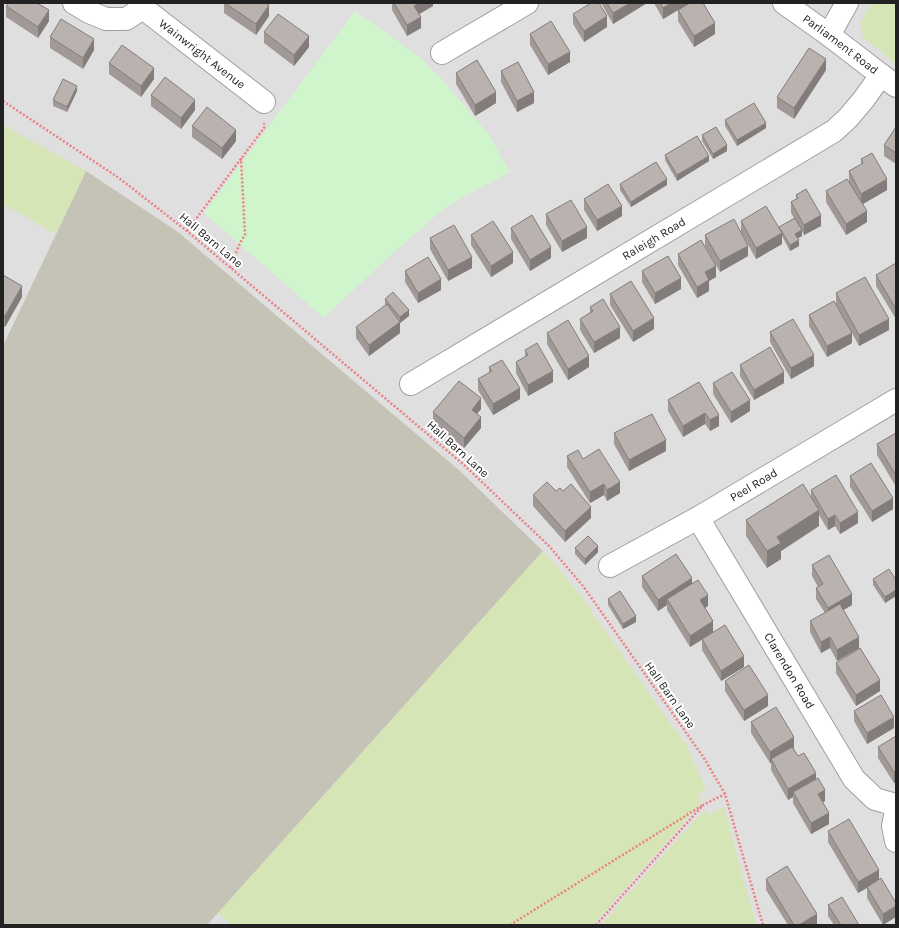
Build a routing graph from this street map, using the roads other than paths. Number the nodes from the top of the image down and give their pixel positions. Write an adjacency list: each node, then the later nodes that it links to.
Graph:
1 (74, 3): 5 (street, Wainwright Avenue)
2 (527, 3): 7 (street)
3 (784, 3): 6 (street, Parliament Road)
4 (847, 3): 6 (street)
5 (145, 5): 9 (street, Wainwright Avenue)
6 (830, 35): 8 (street, Parliament Road)
7 (442, 53)
8 (888, 81): 10 (street, Raleigh Road)
9 (264, 102)
10 (411, 384)
11 (896, 400): 12 (street, Peel Road)
12 (698, 518): 13 (street, Peel Road); 14 (street, Clarendon Road)
13 (610, 566)
14 (896, 805)
15 (896, 810): 16 (street)
16 (896, 841)

